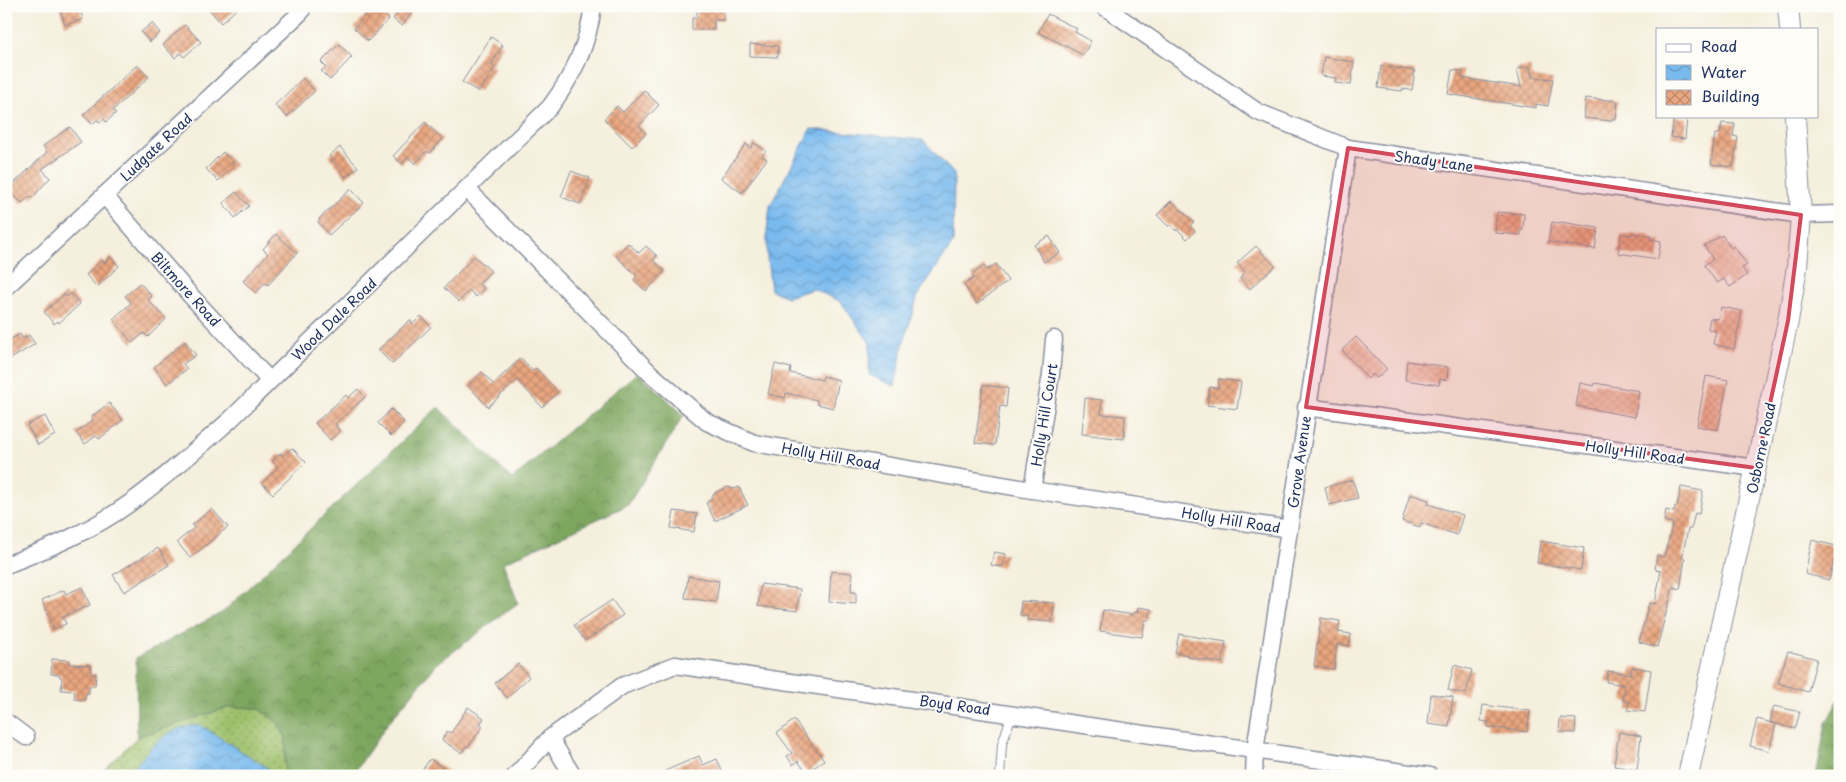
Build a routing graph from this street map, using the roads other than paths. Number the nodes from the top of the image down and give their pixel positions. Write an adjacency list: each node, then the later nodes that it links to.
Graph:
1 (304, 6): 9 (street, Ludgate Road)
2 (593, 6): 8 (street, Wood Dale Road)
3 (1103, 6): 7 (street, Shady Lane)
4 (1788, 6): 5 (street)
5 (1790, 28)
6 (1795, 118): 11 (street, Osborne Road)
7 (1348, 148): 11 (street, Shady Lane); 15 (street, Grove Avenue)
8 (467, 189): 14 (street, Wood Dale Road); 17 (street, Holly Hill Road)
9 (104, 195): 12 (street, Ludgate Road); 14 (street, Biltmore Road)
10 (1840, 214): 11 (street, Shady Lane)
11 (1801, 215): 16 (street, Osborne Road)
12 (6, 287)
13 (1054, 340): 17 (street, Holly Hill Court)
14 (270, 381): 19 (street, Wood Dale Road)
15 (1306, 407): 16 (street, Holly Hill Road); 18 (street, Grove Avenue)
16 (1756, 468): 30 (street, Osborne Road)
17 (1032, 490): 18 (street, Holly Hill Road)
18 (1289, 528): 24 (street, Grove Avenue)
19 (6, 566)
20 (1012, 714): 23 (street, Boyd Road); 24 (street, Boyd Road); 27 (lane)
21 (6, 722): 22 (street)
22 (26, 737)
23 (550, 738): 25 (street, Boyd Road); 26 (street)
24 (1255, 750): 28 (street, Grove Avenue); 29 (street, Boyd Road)
25 (515, 776)
26 (573, 776)
27 (1000, 776)
28 (1254, 776)
29 (1430, 776)
30 (1688, 776)

